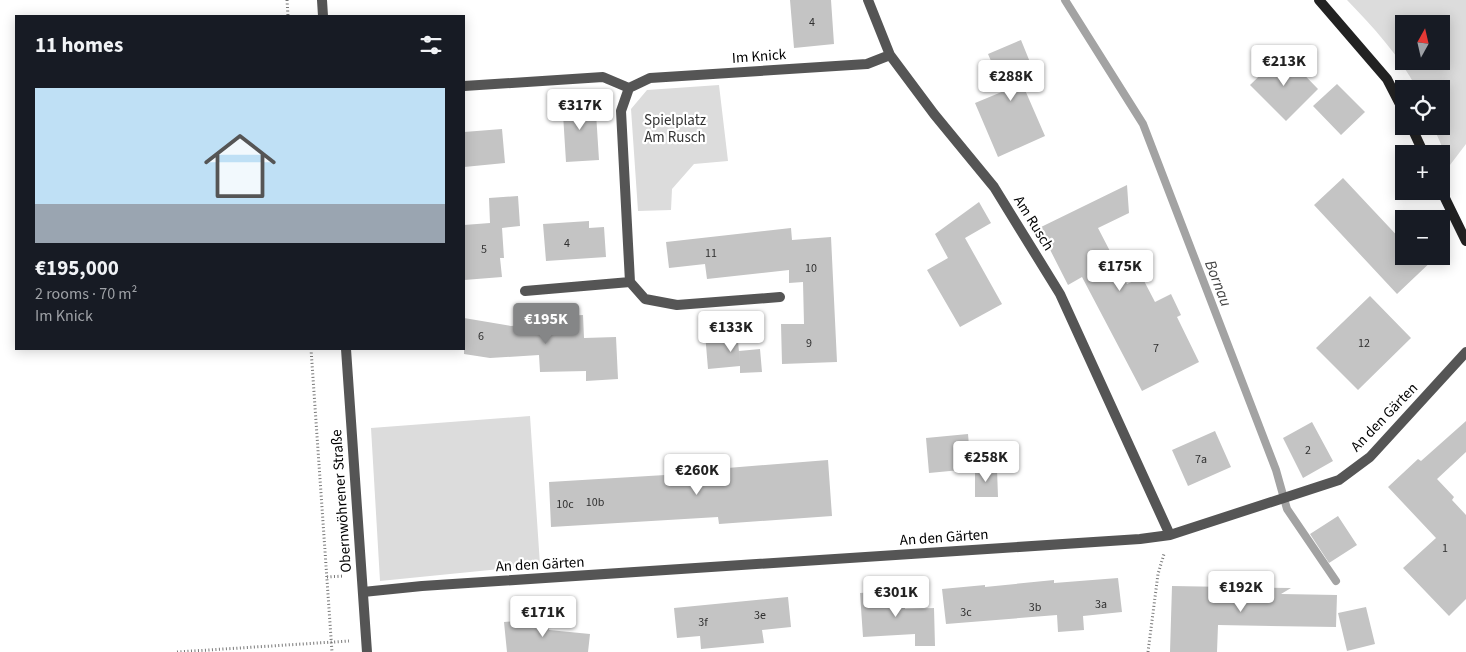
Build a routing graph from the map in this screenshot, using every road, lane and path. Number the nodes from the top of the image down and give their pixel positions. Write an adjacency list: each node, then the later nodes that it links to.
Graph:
1 (287, 0): 5 (path)
2 (322, 0): 6 (street)
3 (868, 0): 7 (street, Am Rusch)
4 (1319, 0): 10 (main road)
5 (288, 15)
6 (323, 15)
7 (890, 55): 9 (street, Im Knick); 19 (street, Am Rusch)
8 (465, 86): 9 (street)
9 (629, 88): 13 (street)
10 (1395, 93)
11 (1446, 200): 12 (main road)
12 (1466, 241)
13 (630, 282): 14 (street); 15 (street)
14 (525, 291)
15 (780, 297)
16 (311, 350): 22 (path)
17 (346, 350): 20 (street, Obernwöhrener Straße)
18 (1466, 352): 19 (street, An den Gärten)
19 (1170, 535): 20 (street, An den Gärten); 26 (path)
20 (363, 592): 21 (street, Obernwöhrener Straße)
21 (366, 639): 22 (path); 25 (street, Obernwöhrener Straße)
22 (331, 644): 23 (path); 24 (path)
23 (178, 652)
24 (332, 652)
25 (367, 652)
26 (1148, 652)

